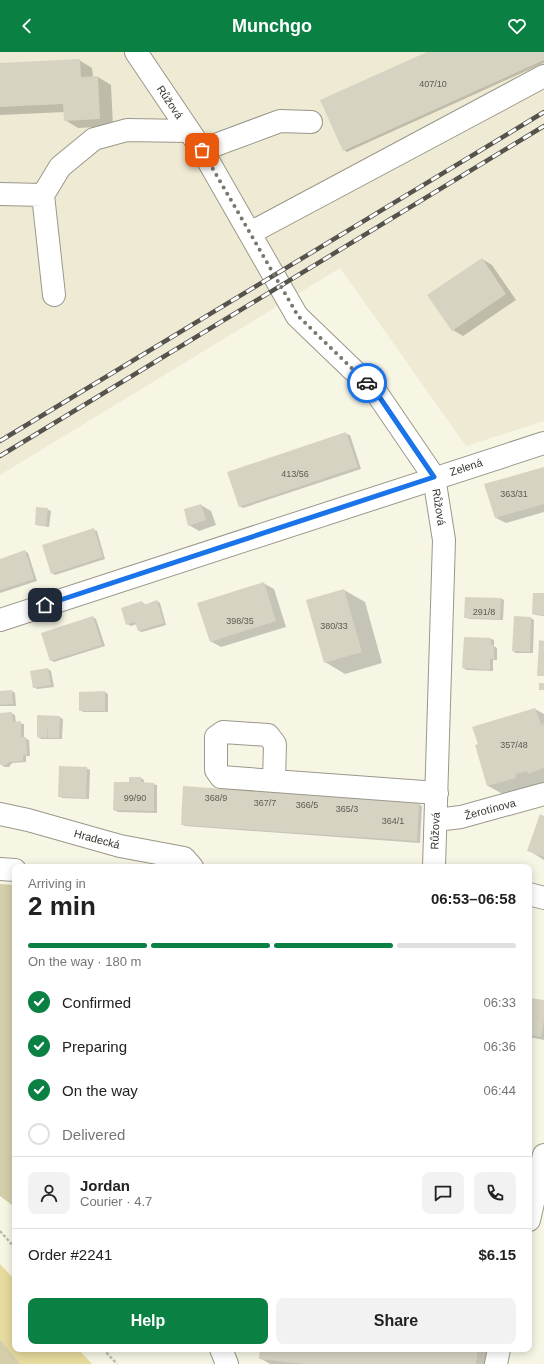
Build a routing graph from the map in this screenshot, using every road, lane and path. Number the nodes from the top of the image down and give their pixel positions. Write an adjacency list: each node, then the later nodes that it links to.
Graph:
1 (136, 52): 4 (street, Růžová)
2 (544, 76): 8 (street)
3 (311, 122): 5 (street)
4 (189, 131): 5 (street, Růžová); 7 (street)
5 (202, 150): 8 (street, Růžová)
6 (0, 194): 7 (street)
7 (43, 195): 9 (street)
8 (250, 233): 11 (street, Růžová)
9 (54, 295)
10 (544, 443): 11 (street, Zelená)
11 (434, 477): 12 (street, Zelená); 14 (street, Růžová)
12 (0, 620)
13 (274, 781): 14 (street)
14 (437, 793): 17 (street, Růžová)
15 (544, 794): 17 (street, Žerotínova)
16 (0, 814): 18 (street, Hradecká)
17 (436, 820): 19 (street, Růžová)
18 (189, 864)
19 (434, 864)
20 (0, 869): 21 (street)
21 (12, 870)
22 (532, 895): 23 (street)
23 (544, 898)
24 (544, 1155): 25 (street)
25 (532, 1207)
26 (0, 1231): 27 (path)
27 (12, 1245)
28 (106, 1352): 31 (path)
29 (222, 1352): 32 (street)
30 (498, 1352): 33 (street)
31 (117, 1364)
32 (228, 1364)
33 (496, 1364)

